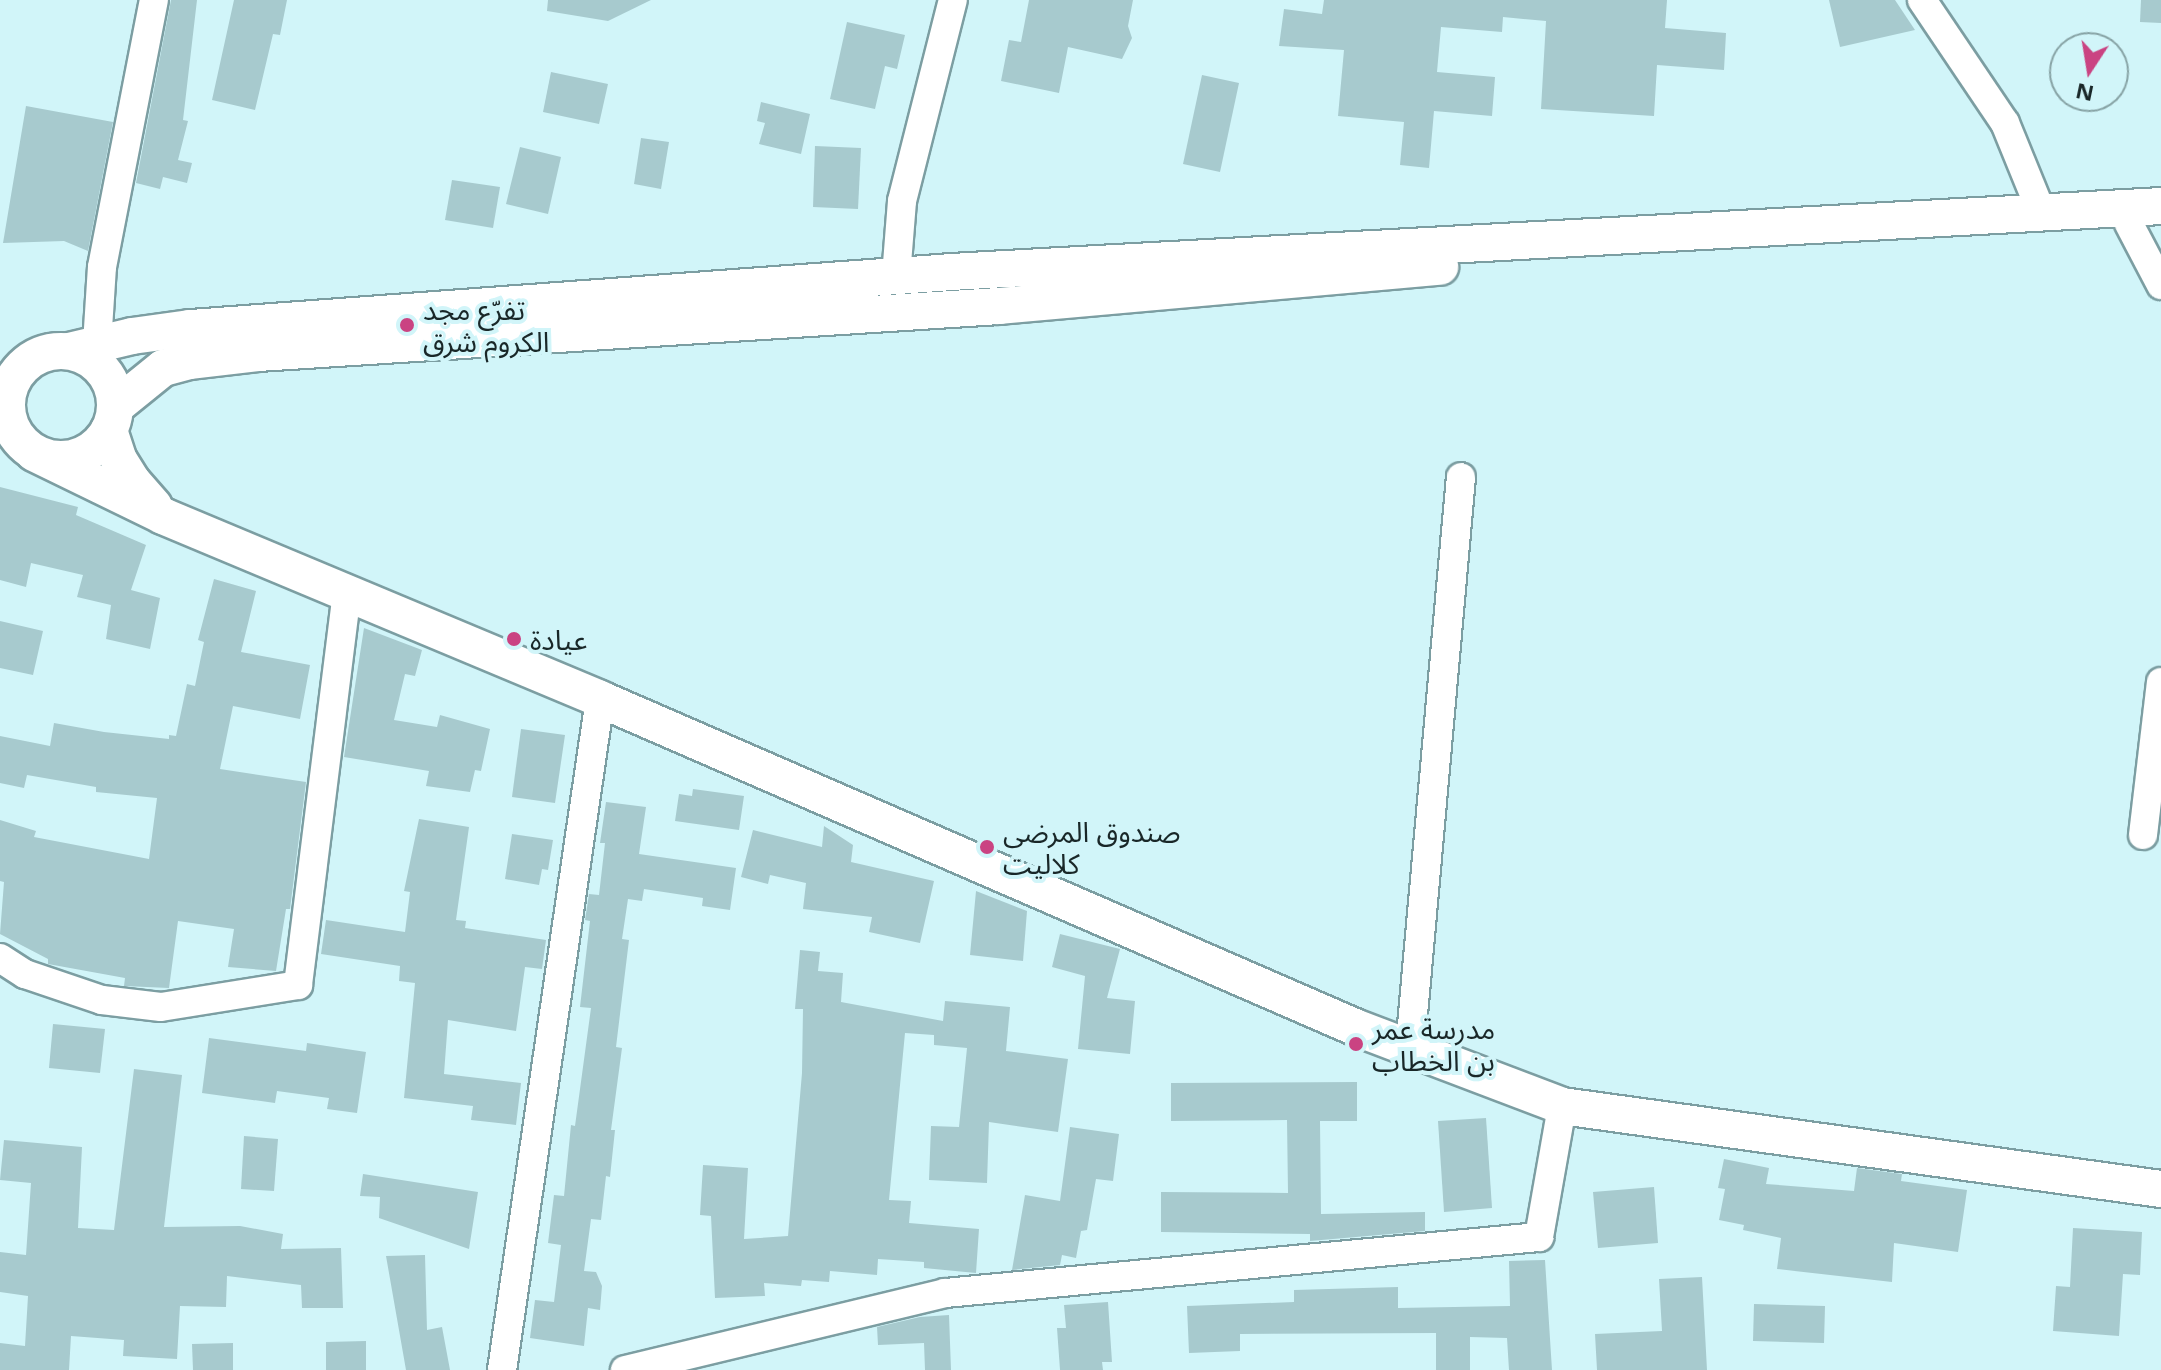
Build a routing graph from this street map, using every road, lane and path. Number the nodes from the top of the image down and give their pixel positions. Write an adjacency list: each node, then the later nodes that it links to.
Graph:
1 (154, 0): 9 (street)
2 (953, 0): 7 (street)
3 (1922, 0): 5 (street)
4 (2161, 206): 5 (street)
5 (2041, 211): 7 (street)
6 (2145, 223): 8 (street); 11 (street)
7 (896, 276): 9 (street)
8 (2161, 285)
9 (70, 349): 10 (street); 11 (street); 12 (street)
10 (0, 352)
11 (112, 418): 13 (street); 15 (street)
12 (4, 421): 13 (street)
13 (34, 453): 15 (street)
14 (1461, 477): 21 (street)
15 (163, 516): 16 (street)
16 (347, 593): 18 (street); 20 (street)
17 (2161, 682): 19 (street)
18 (600, 699): 21 (street); 24 (street)
19 (2143, 835)
20 (0, 958)
21 (1410, 1048): 22 (street)
22 (1562, 1106): 23 (street); 25 (street)
23 (2161, 1189)
24 (502, 1370)
25 (625, 1370)

